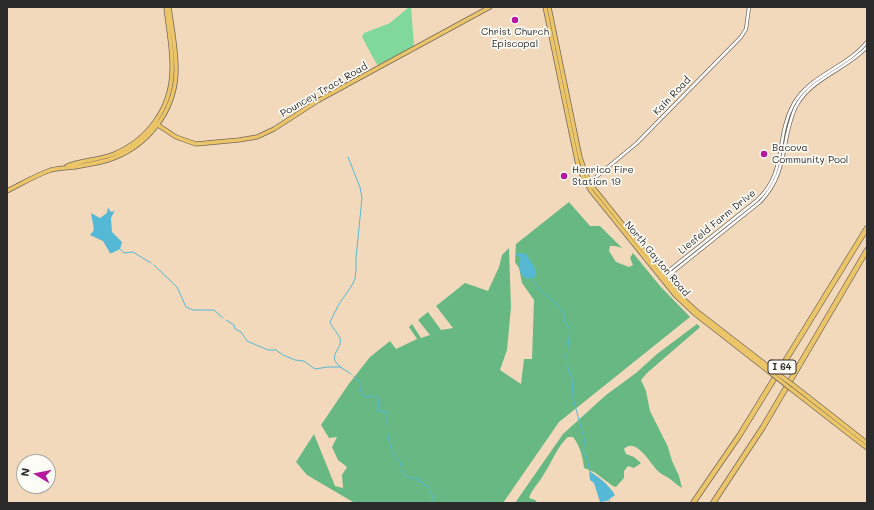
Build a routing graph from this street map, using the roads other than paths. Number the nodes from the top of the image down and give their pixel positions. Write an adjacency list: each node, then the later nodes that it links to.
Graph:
1 (166, 7): 9 (main road)
2 (169, 7): 9 (main road)
3 (490, 7): 9 (main road, Pouncey Tract Road)
4 (545, 7): 10 (main road, North Gayton Road)
5 (549, 7): 10 (main road, North Gayton Road)
6 (749, 7): 10 (street, Kain Road)
7 (867, 42): 14 (street, Liesfeld Farm Drive)
8 (867, 47): 14 (street, Liesfeld Farm Drive)
9 (156, 124): 11 (main road)
10 (588, 183): 14 (main road, North Gayton Road)
11 (7, 191)
12 (867, 228): 18 (highway, I 64)
13 (867, 250): 19 (highway, I 64)
14 (663, 278): 15 (main road, North Gayton Road, bridge)
15 (792, 387): 16 (main road, North Gayton Road); 17 (main road, North Gayton Road)
16 (867, 443)
17 (867, 448)
18 (693, 503)
19 (713, 503)

